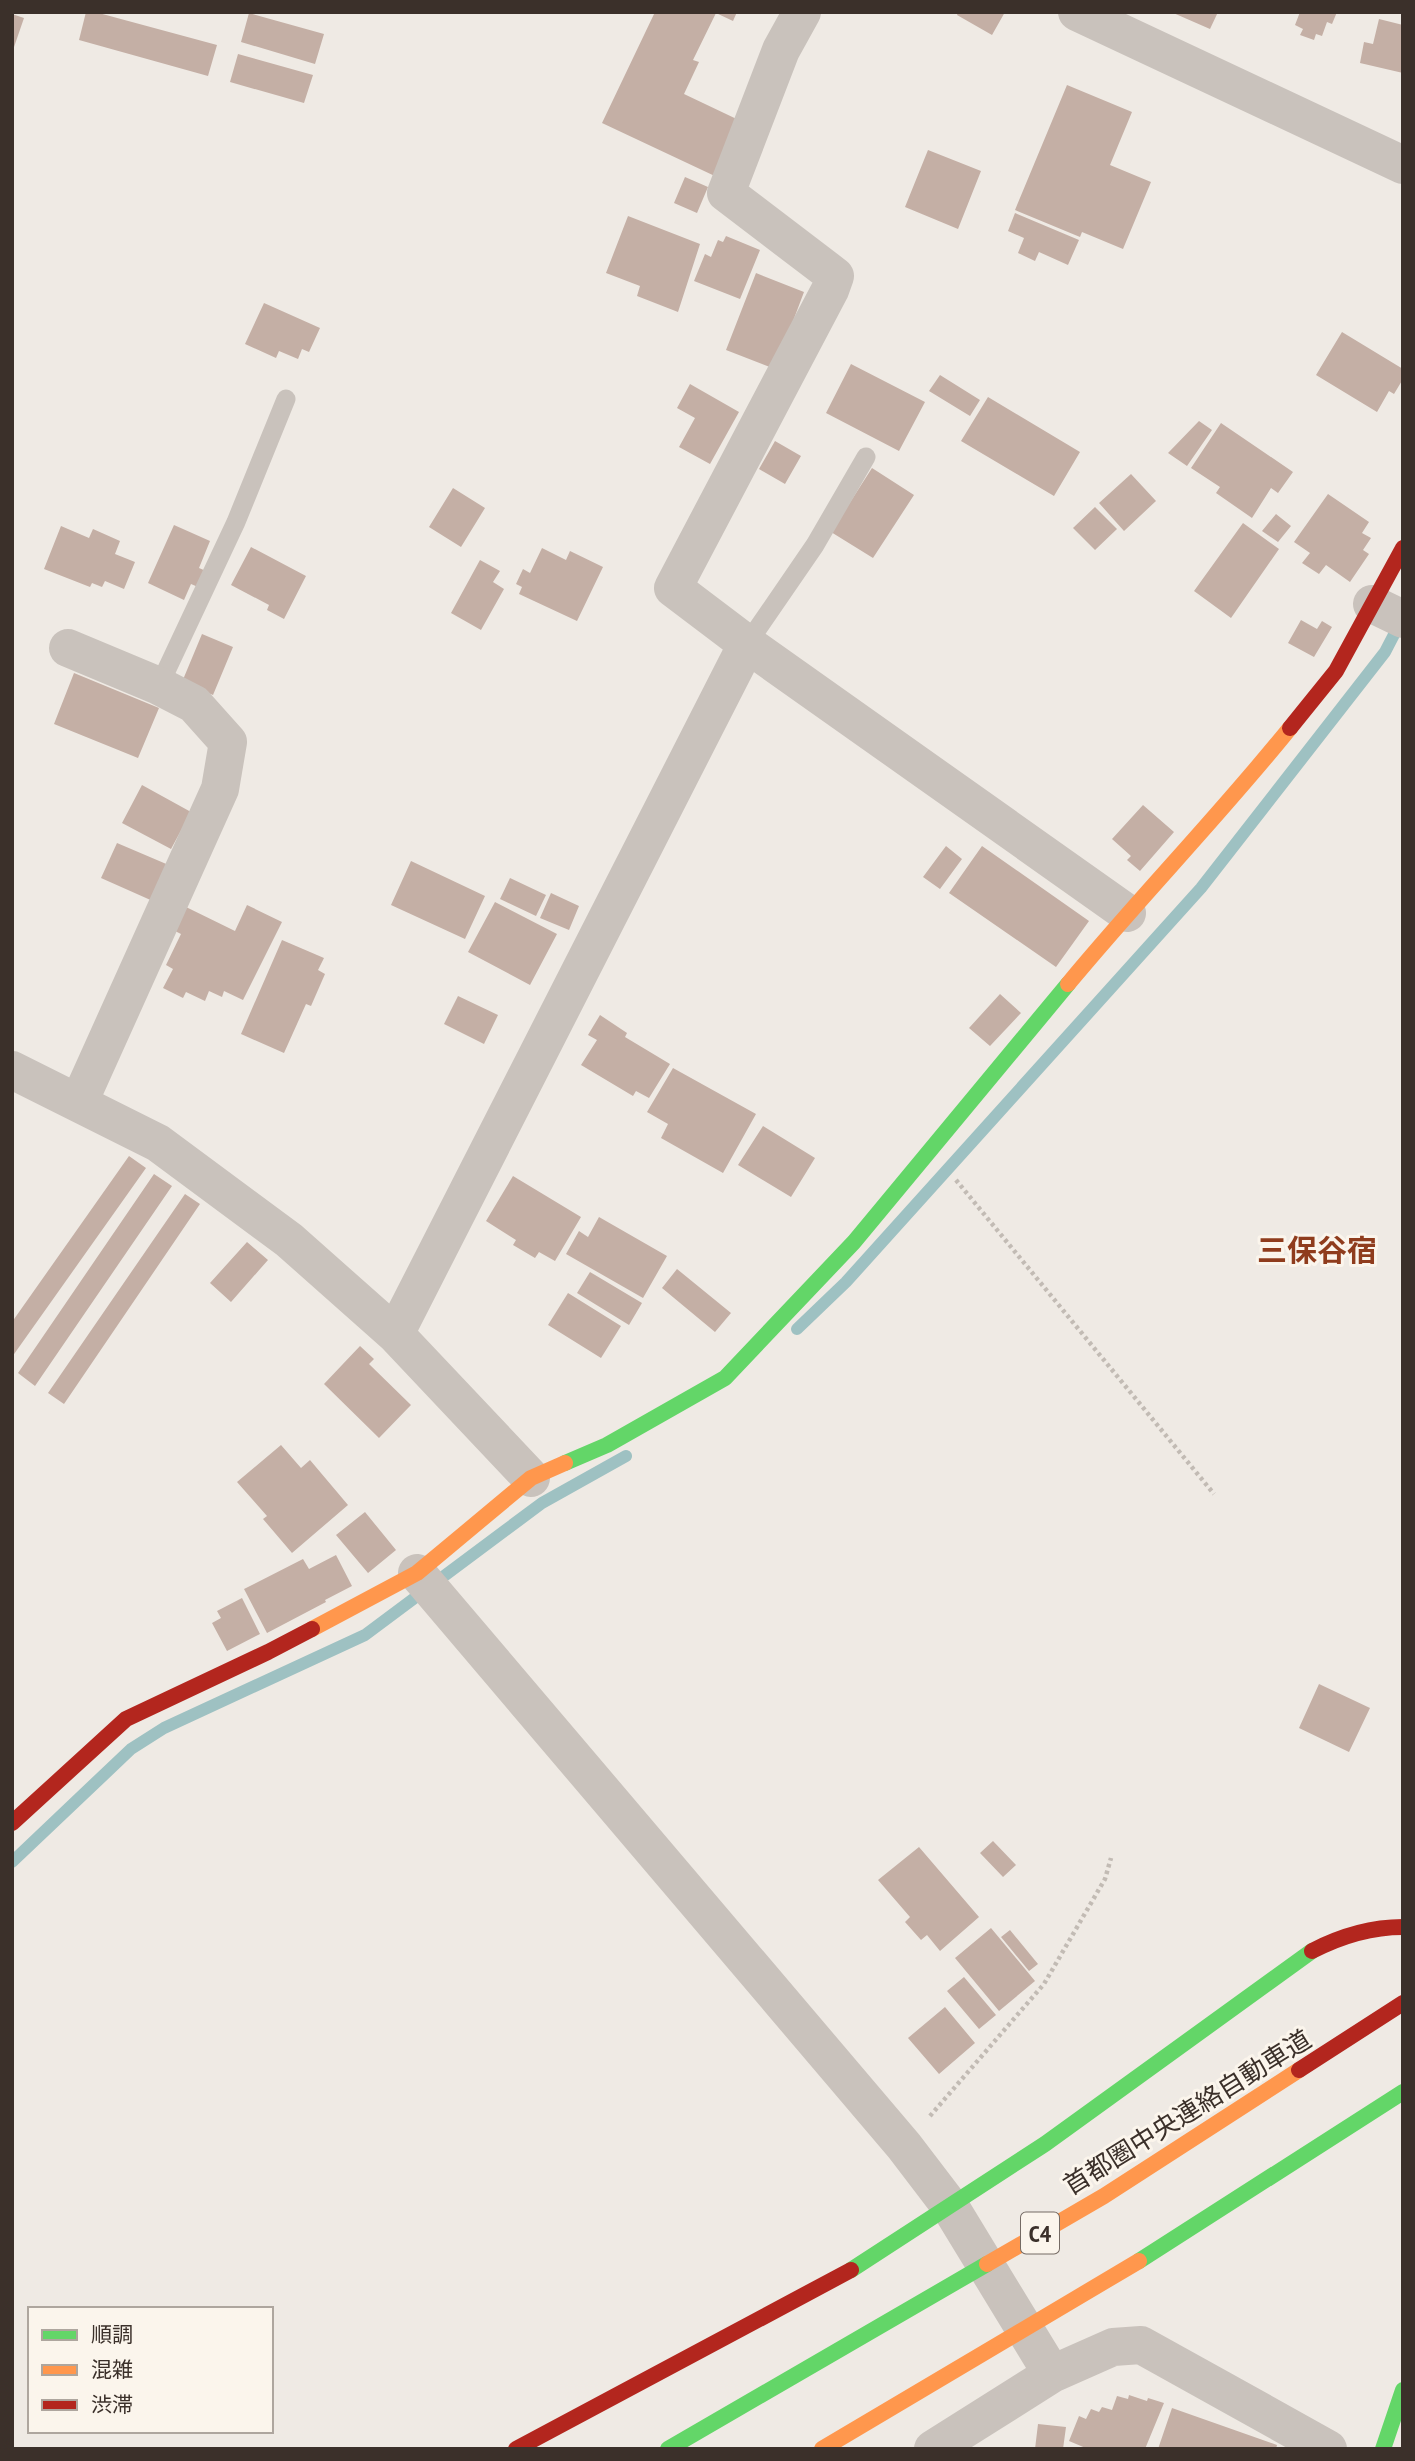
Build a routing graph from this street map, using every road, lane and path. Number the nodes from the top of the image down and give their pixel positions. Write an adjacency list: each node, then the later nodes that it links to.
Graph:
1 (802, 12): 8 (street)
2 (1077, 12): 3 (street)
3 (1403, 165)
4 (286, 399): 10 (lane)
5 (866, 457): 8 (lane)
6 (1403, 548): 7 (main road)
7 (1387, 611): 11 (main road)
8 (747, 644): 11 (street); 15 (street)
9 (68, 648): 10 (street)
10 (159, 686): 13 (street)
11 (1127, 913): 14 (main road)
12 (12, 1070): 13 (street)
13 (79, 1102): 15 (street)
14 (931, 1150): 16 (main road); 17 (path)
15 (395, 1334): 16 (street)
16 (531, 1478): 18 (main road)
17 (1214, 1494)
18 (417, 1573): 19 (main road); 24 (street)
19 (12, 1823)
20 (1111, 1858): 24 (path)
21 (1403, 1927): 25 (main road)
22 (1403, 2003): 30 (main road, 首都圏中央連絡自動車道 / C4, bridge)
23 (1403, 2092): 31 (main road, bridge)
24 (904, 2146): 25 (street)
25 (949, 2205): 26 (street); 29 (main road)
26 (1052, 2374): 28 (street); 33 (street)
27 (1403, 2390): 34 (main road)
28 (983, 2433): 32 (street)
29 (516, 2449)
30 (668, 2449)
31 (822, 2449)
32 (933, 2449)
33 (1328, 2449)
34 (1383, 2449)

